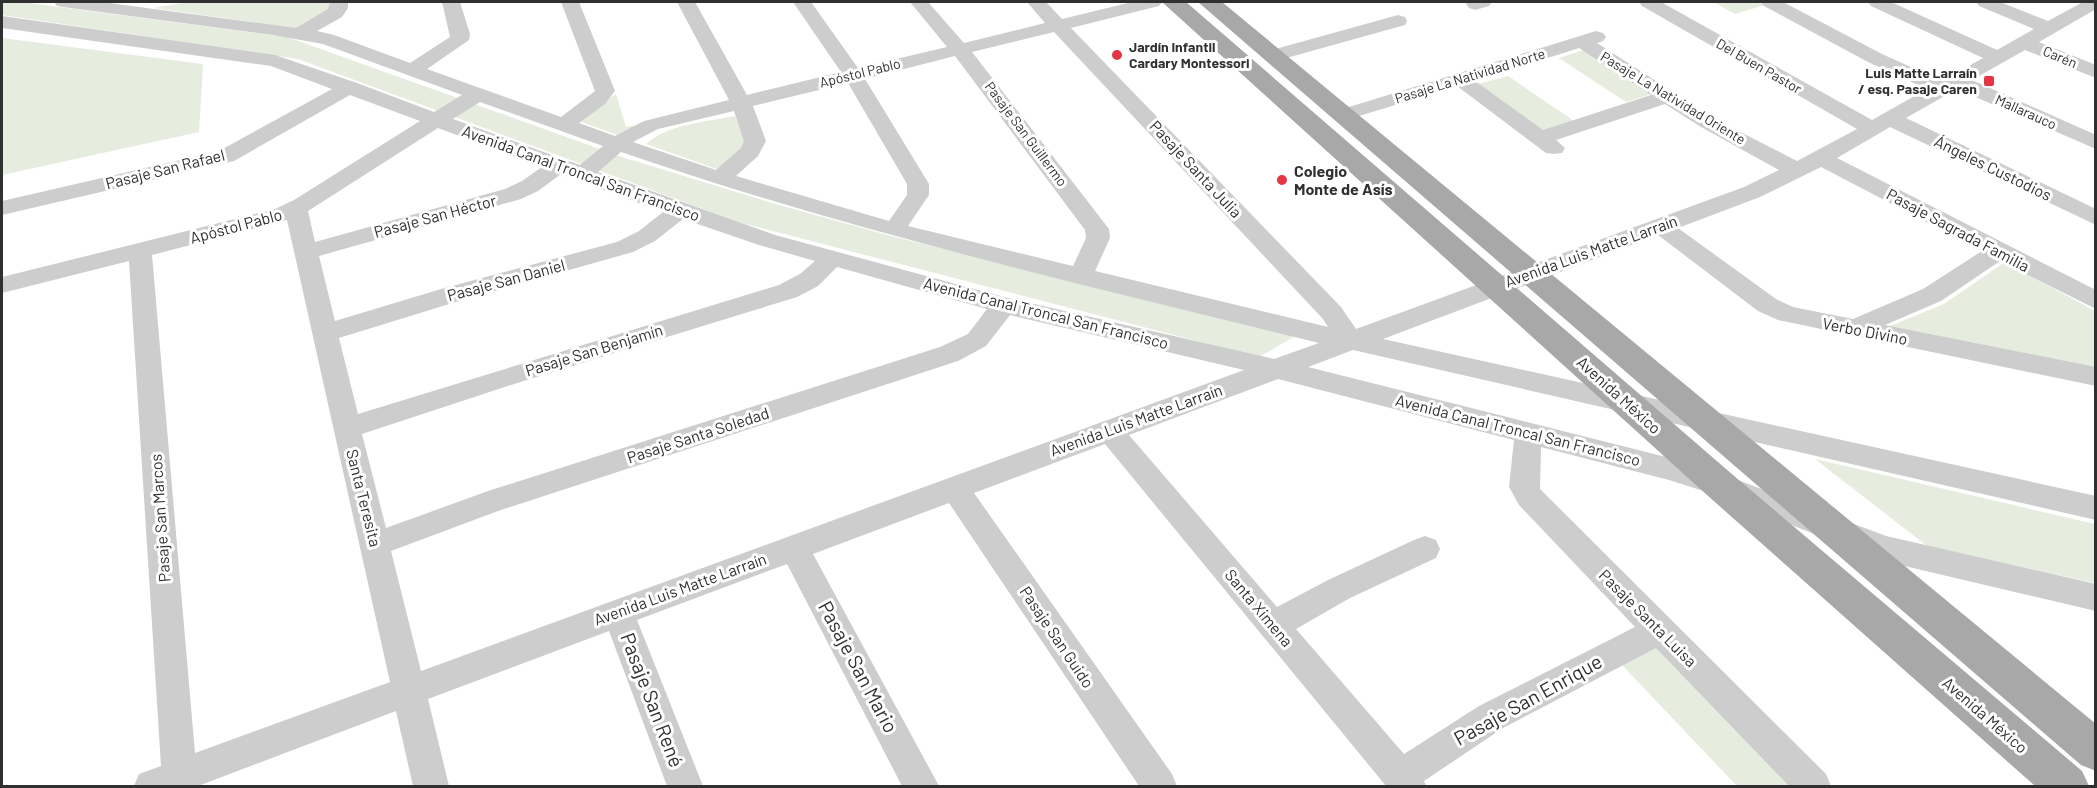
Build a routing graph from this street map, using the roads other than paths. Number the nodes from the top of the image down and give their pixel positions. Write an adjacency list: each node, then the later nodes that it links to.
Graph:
1 (63, 2): 17 (street)
2 (143, 2): 20 (street)
3 (339, 2): 25 (street)
4 (452, 2): 31 (street)
5 (570, 2): 43 (street)
6 (686, 2): 39 (street)
7 (802, 2): 33 (street)
8 (919, 2): 28 (street, Pasaje San Guillermo)
9 (1036, 2): 22 (street, Pasaje Santa Julia)
10 (1152, 2): 22 (street, Apóstol Pablo)
11 (1173, 2): 66 (main road, Avenida México)
12 (1209, 2): 29 (main road, Avenida México)
13 (1681, 2): 18 (street)
14 (1770, 2): 35 (street, Mallarauco)
15 (1877, 2): 30 (street)
16 (1985, 2): 24 (street)
17 (87, 3): 20 (street)
18 (1653, 5): 42 (street, Del Buen Pastor)
19 (2093, 6): 24 (street, Avenida Luis Matte Larraín)
20 (110, 8): 23 (street); 25 (street)
21 (1399, 21): 29 (street)
22 (1059, 24): 28 (street, Apóstol Pablo); 72 (street, Pasaje Santa Julia)
23 (8, 25): 36 (street, Avenida Canal Troncal San Francisco)
24 (2048, 28): 27 (street, Avenida Luis Matte Larraín)
25 (300, 33): 31 (street)
26 (1589, 40): 34 (street, Pasaje La Natividad Norte); 38 (street, Pasaje La Natividad Oriente)
27 (2024, 42): 30 (street, Avenida Luis Matte Larraín); 32 (street, Carén)
28 (960, 49): 33 (street, Apóstol Pablo); 64 (street, Pasaje San Guillermo)
29 (1272, 56): 40 (main road, Avenida México)
30 (1997, 57): 35 (street, Avenida Luis Matte Larraín)
31 (412, 70): 37 (street)
32 (2096, 72)
33 (853, 75): 39 (street, Apóstol Pablo); 58 (street)
34 (1460, 79): 40 (street, Pasaje La Natividad Norte); 44 (street)
35 (1949, 85): 42 (street, Avenida Luis Matte Larraín); 45 (street, Mallarauco)
36 (350, 87): 41 (street, Avenida Canal Troncal San Francisco); 53 (street, Pasaje San Rafael)
37 (478, 94): 41 (street, Apóstol Pablo); 43 (street)
38 (1667, 97): 44 (street); 50 (street, Pasaje La Natividad Oriente)
39 (741, 103): 46 (street, Apóstol Pablo); 52 (street)
40 (1343, 115): 63 (main road, Avenida México)
41 (437, 120): 49 (street, Avenida Canal Troncal San Francisco); 54 (street, Apóstol Pablo)
42 (1881, 124): 48 (street, Avenida Luis Matte Larraín); 56 (street, Ángeles Custodios)
43 (563, 125): 46 (street)
44 (1540, 138): 47 (street)
45 (2096, 143)
46 (617, 144): 51 (street, Apóstol Pablo); 52 (street)
47 (1558, 151)
48 (1821, 158): 50 (street, Avenida Luis Matte Larraín); 60 (street, Pasaje Sagrada Familia)
49 (558, 166): 51 (street, Avenida Canal Troncal San Francisco); 61 (street, Pasaje San Héctor)
50 (1798, 171): 57 (street, Avenida Luis Matte Larraín)
51 (582, 175): 55 (street, Avenida Canal Troncal San Francisco)
52 (720, 179): 58 (street)
53 (2, 208)
54 (296, 209): 59 (street, Apóstol Pablo); 61 (street, Santa Teresita)
55 (680, 210): 62 (street, Avenida Canal Troncal San Francisco); 71 (street, Pasaje San Daniel)
56 (2096, 218)
57 (1660, 225): 63 (street, Avenida Luis Matte Larraín); 70 (street, Verbo Divino)
58 (894, 230): 64 (street)
59 (140, 250): 65 (street, Apóstol Pablo); 95 (street, Pasaje San Marcos)
60 (1999, 251): 67 (street, Pasaje Sagrada Familia); 70 (street)
61 (306, 252): 71 (street, Santa Teresita)
62 (833, 258): 68 (street, Avenida Canal Troncal San Francisco); 78 (street, Pasaje San Benjamín)
63 (1530, 273): 66 (street, Avenida Luis Matte Larraín); 77 (main road, Avenida México)
64 (1080, 276): 72 (street)
65 (2, 285)
66 (1496, 285): 69 (street, Avenida Luis Matte Larraín); 76 (main road, Avenida México)
67 (2096, 301)
68 (1004, 305): 74 (street, Avenida Canal Troncal San Francisco); 85 (street, Pasaje Santa Soledad)
69 (1416, 315): 72 (street, Avenida Luis Matte Larraín); 73 (street)
70 (1854, 328): 75 (street, Verbo Divino)
71 (325, 333): 78 (street, Santa Teresita)
72 (1350, 340): 73 (street); 74 (street, Avenida Luis Matte Larraín)
73 (1435, 359): 76 (street)
74 (1274, 368): 79 (street, Avenida Luis Matte Larraín); 80 (street, Avenida Canal Troncal San Francisco)
75 (2096, 377)
76 (1628, 402): 77 (street); 81 (main road, Avenida México)
77 (1703, 419): 83 (street); 84 (main road, Avenida México)
78 (347, 428): 85 (street, Santa Teresita)
79 (1109, 430): 82 (street, Avenida Luis Matte Larraín); 90 (street, Santa Ximena)
80 (1528, 433): 81 (street, Avenida Canal Troncal San Francisco); 91 (street, Pasaje Santa Luisa)
81 (1720, 485): 84 (street, Avenida Canal Troncal San Francisco); 101 (main road, Avenida México)
82 (954, 488): 86 (street, Avenida Luis Matte Larraín); 99 (street, Pasaje San Guido)
83 (2096, 508)
84 (1835, 531): 88 (street, Avenida Canal Troncal San Francisco); 93 (main road, Avenida México)
85 (375, 544): 92 (street, Santa Teresita)
86 (794, 547): 89 (street, Avenida Luis Matte Larraín); 98 (street, Pasaje San Mario)
87 (1425, 549): 90 (street)
88 (2096, 598)
89 (618, 613): 92 (street, Avenida Luis Matte Larraín); 97 (street, Pasaje San René)
90 (1273, 625): 94 (street, Santa Ximena)
91 (1659, 630): 94 (street, Pasaje San Enrique); 100 (street, Pasaje Santa Luisa)
92 (408, 691): 95 (street, Avenida Luis Matte Larraín); 96 (street, Santa Teresita)
93 (2096, 751)
94 (1404, 782)
95 (171, 783)
96 (431, 786)
97 (685, 786)
98 (921, 786)
99 (1159, 786)
100 (1813, 786)
101 (2067, 786)

